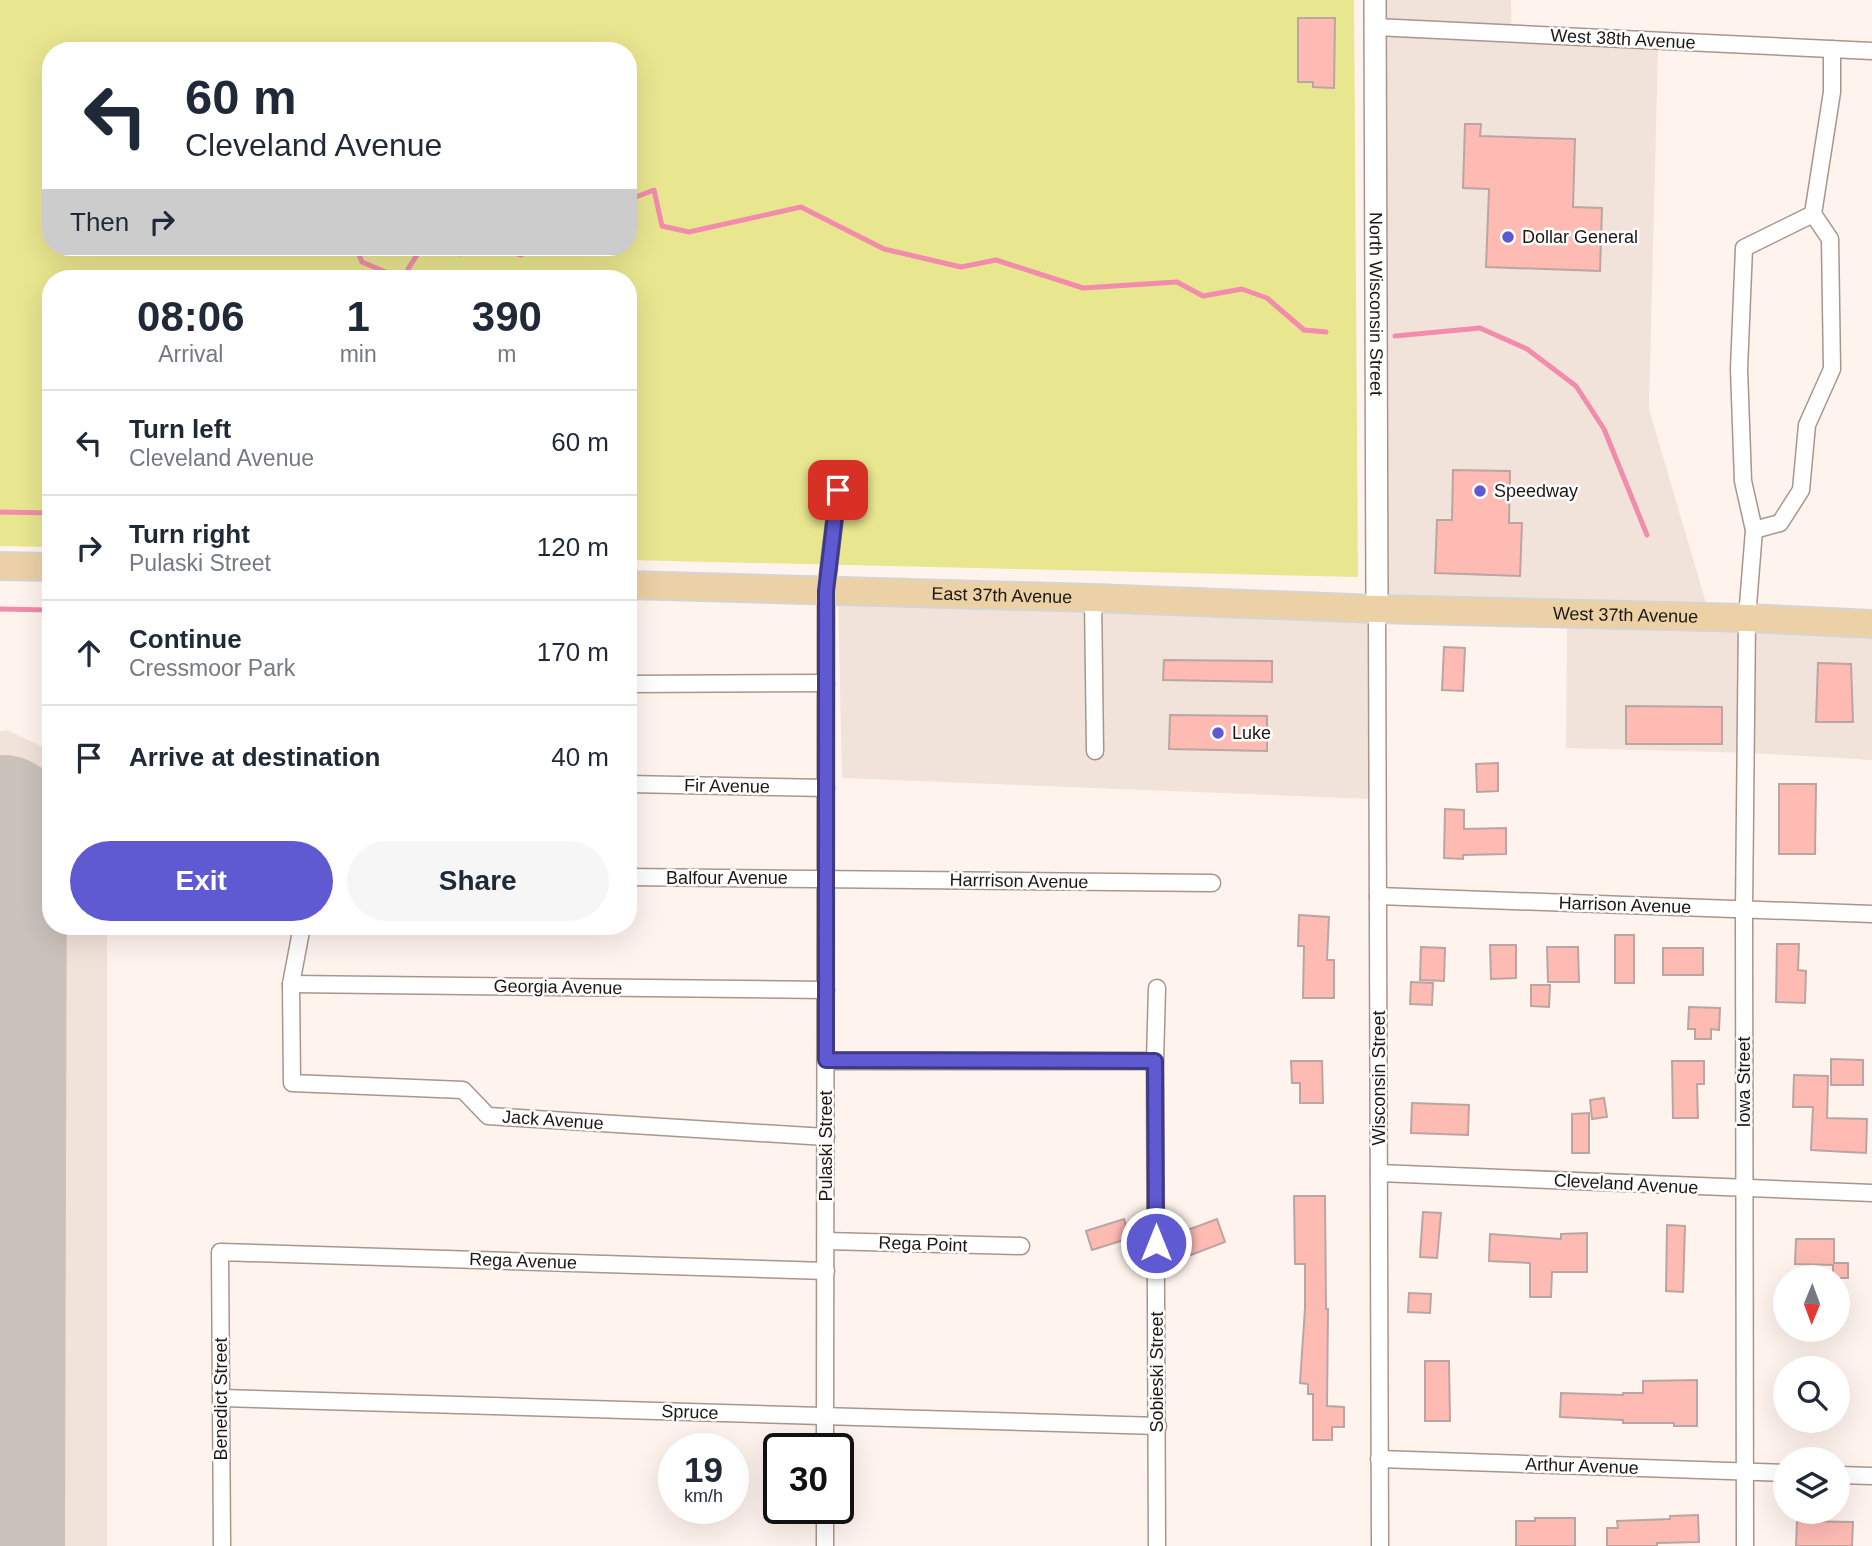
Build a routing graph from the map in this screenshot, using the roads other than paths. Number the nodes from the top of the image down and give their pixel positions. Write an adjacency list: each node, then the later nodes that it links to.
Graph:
1 (1375, 0): 2 (street, North Wisconsin Street)
2 (1375, 27): 3 (street, West 38th Avenue); 13 (street, North Wisconsin Street)
3 (1832, 49): 4 (street, West 38th Avenue); 5 (street)
4 (1872, 51)
5 (1813, 214): 7 (street); 7 (street, Iowa Street)
6 (838, 490): 11 (street, Pulaski Street)
7 (1754, 530): 14 (street, Iowa Street)
8 (0, 566): 9 (main road)
9 (42, 567)
10 (637, 585): 11 (main road, East 37th Avenue)
11 (826, 591): 12 (main road, East 37th Avenue); 16 (street, Pulaski Street)
12 (1093, 598): 13 (main road, East 37th Avenue); 18 (street)
13 (1377, 610): 14 (main road, West 37th Avenue); 24 (street, Wisconsin Street)
14 (1747, 618): 15 (main road, West 37th Avenue); 25 (street, Iowa Street)
15 (1872, 624)
16 (826, 683): 17 (street); 20 (street, Pulaski Street)
17 (637, 684)
18 (1095, 751)
19 (637, 784): 20 (street, Fir Avenue)
20 (826, 788): 22 (street, Pulaski Street)
21 (637, 877): 22 (street, Balfour Avenue)
22 (826, 878): 23 (street, Harrrison Avenue); 30 (street, Pulaski Street)
23 (1212, 883)
24 (1378, 896): 25 (street, Harrison Avenue); 34 (street, Wisconsin Street)
25 (1744, 909): 26 (street, Harrison Avenue); 35 (street, Iowa Street)
26 (1872, 914)
27 (300, 935): 28 (street)
28 (291, 984): 30 (street, Georgia Avenue); 33 (street, Jack Avenue)
29 (1157, 988): 32 (street, Sobieski Street)
30 (826, 990): 31 (street, Pulaski Street)
31 (826, 1060): 32 (street); 33 (street, Pulaski Street)
32 (1155, 1061): 43 (street, Sobieski Street)
33 (825, 1137): 37 (street, Pulaski Street)
34 (1379, 1174): 35 (street, Cleveland Avenue); 45 (street, Wisconsin Street)
35 (1745, 1190): 36 (street, Cleveland Avenue); 46 (street, Iowa Street)
36 (1872, 1193)
37 (826, 1241): 38 (street, Rega Point); 40 (street, Pulaski Street)
38 (1021, 1246)
39 (220, 1252): 40 (street, Rega Avenue); 41 (street, Benedict Street)
40 (825, 1271): 42 (street, Pulaski Street)
41 (222, 1398): 42 (street, Spruce); 51 (street, Benedict Street)
42 (825, 1415): 43 (street, Spruce); 44 (street, Pulaski Street)
43 (1158, 1426): 53 (street, Sobieski Street)
44 (825, 1433)
45 (1379, 1459): 46 (street, Arthur Avenue); 54 (street, Wisconsin Street)
46 (1744, 1472): 47 (street, Arthur Avenue); 55 (street, Iowa Street)
47 (1773, 1473)
48 (1850, 1475): 49 (street)
49 (1872, 1476)
50 (825, 1524): 52 (street)
51 (222, 1546)
52 (825, 1546)
53 (1157, 1546)
54 (1380, 1546)
55 (1745, 1546)

